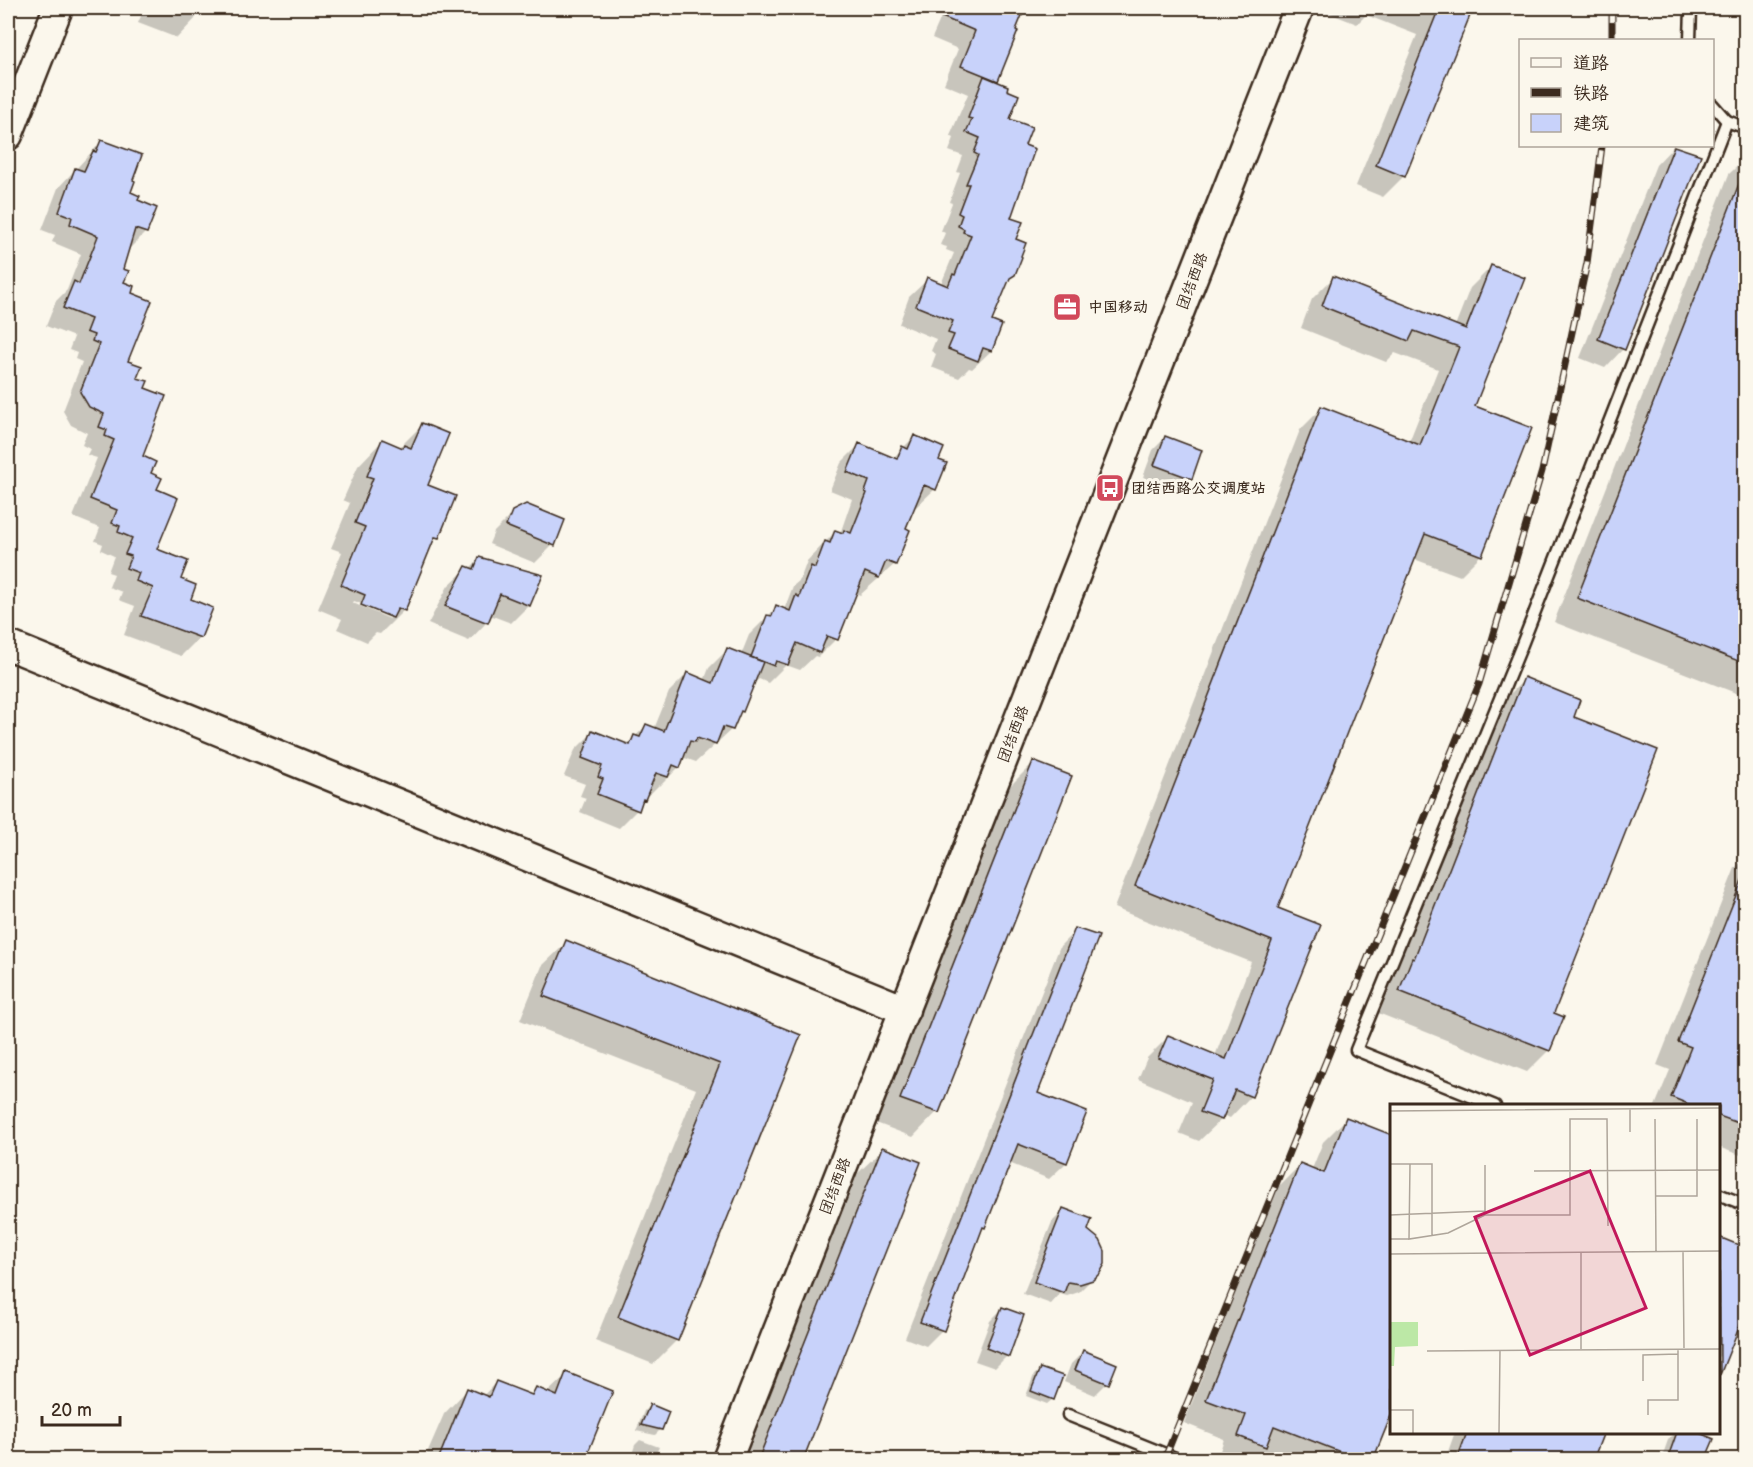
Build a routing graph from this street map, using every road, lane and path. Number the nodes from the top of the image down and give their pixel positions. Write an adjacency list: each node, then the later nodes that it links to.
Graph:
1 (58, 8): 8 (street)
2 (1299, 8): 10 (street, 团结西路)
3 (1691, 8): 4 (lane)
4 (1690, 39)
5 (1714, 105): 6 (lane)
6 (1727, 121): 7 (lane); 11 (lane)
7 (1746, 128)
8 (8, 135)
9 (8, 645): 10 (street)
10 (905, 1010): 15 (street, 团结西路)
11 (1490, 1104)
12 (1720, 1194): 13 (lane)
13 (1746, 1205)
14 (1068, 1415): 16 (lane)
15 (727, 1460)
16 (1180, 1460)

